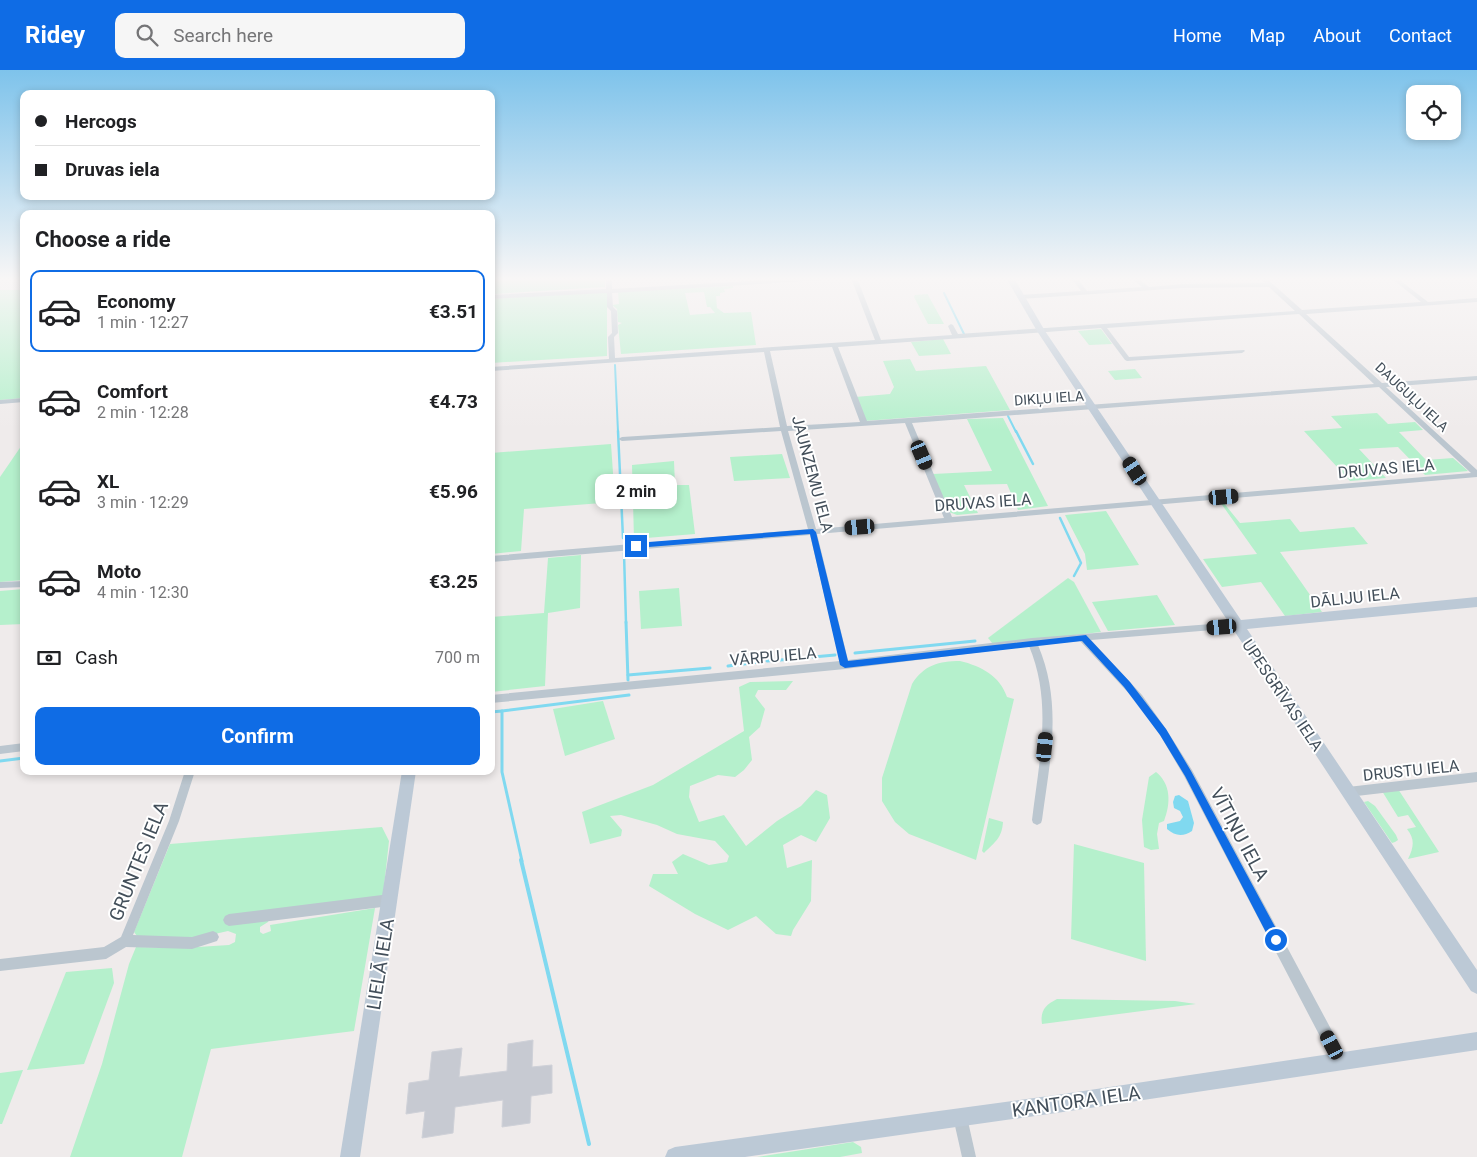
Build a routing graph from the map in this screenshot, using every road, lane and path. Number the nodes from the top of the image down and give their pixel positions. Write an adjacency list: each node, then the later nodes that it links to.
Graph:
1 (615, 329): 13 (street)
2 (874, 329): 9 (street)
3 (952, 329): 8 (street)
4 (1069, 329): 7 (street)
5 (1104, 329): 12 (street)
6 (1318, 329): 16 (street, DAUGUĻU IELA)
7 (1041, 331): 8 (street); 19 (street, UPESGRĪVAS IELA)
8 (956, 336): 9 (street)
9 (879, 342): 10 (street)
10 (834, 345): 11 (street); 21 (street)
11 (767, 350): 13 (street); 22 (street, JAUNZEMU IELA)
12 (1242, 351)
13 (612, 361): 14 (street)
14 (495, 369)
15 (1477, 378): 16 (street, DIKĻU IELA)
16 (1380, 385): 19 (street, DIKĻU IELA); 24 (street, DAUGUĻU IELA)
17 (20, 400): 18 (street)
18 (0, 402)
19 (1092, 408): 20 (street, DIKĻU IELA); 25 (street, UPESGRĪVAS IELA)
20 (908, 421): 21 (street, DIKĻU IELA); 26 (street)
21 (864, 424): 22 (street, DIKĻU IELA)
22 (784, 429): 23 (street, DIKĻU IELA); 27 (street, JAUNZEMU IELA)
23 (622, 439)
24 (1477, 475): 25 (street, DRUVAS IELA)
25 (1156, 503): 26 (street, DRUVAS IELA); 32 (street, UPESGRĪVAS IELA)
26 (950, 519): 27 (street, DRUVAS IELA)
27 (813, 532): 28 (street, DRUVAS IELA); 35 (street, JAUNZEMU IELA)
28 (495, 559)
29 (20, 584): 30 (street)
30 (0, 586)
31 (1477, 602): 32 (street, DĀLIJU IELA)
32 (1237, 625): 33 (street, VĀRPU IELA); 42 (street, UPESGRĪVAS IELA)
33 (1083, 638): 34 (street, VĀRPU IELA); 51 (street, VĪTIŅU IELA)
34 (1032, 642): 35 (street, VĀRPU IELA); 43 (street)
35 (845, 665): 36 (street, VĀRPU IELA)
36 (495, 699)
37 (20, 748): 38 (street)
38 (0, 750)
39 (189, 775): 47 (street, GRUNTES IELA)
40 (408, 775): 44 (street, LIELĀ IELA)
41 (1477, 777): 42 (street, DRUSTU IELA)
42 (1348, 792): 49 (street, UPESGRĪVAS IELA)
43 (1037, 820)
44 (390, 900): 45 (street); 53 (street, LIELĀ IELA)
45 (229, 920)
46 (213, 937): 47 (street)
47 (125, 941): 48 (street, GRUNTES IELA)
48 (0, 965)
49 (1477, 986)
50 (1477, 1041): 51 (street, KANTORA IELA)
51 (1341, 1063): 52 (street, KANTORA IELA)
52 (960, 1117): 54 (street, KANTORA IELA); 55 (street)
53 (350, 1157)
54 (675, 1157)
55 (969, 1157)

